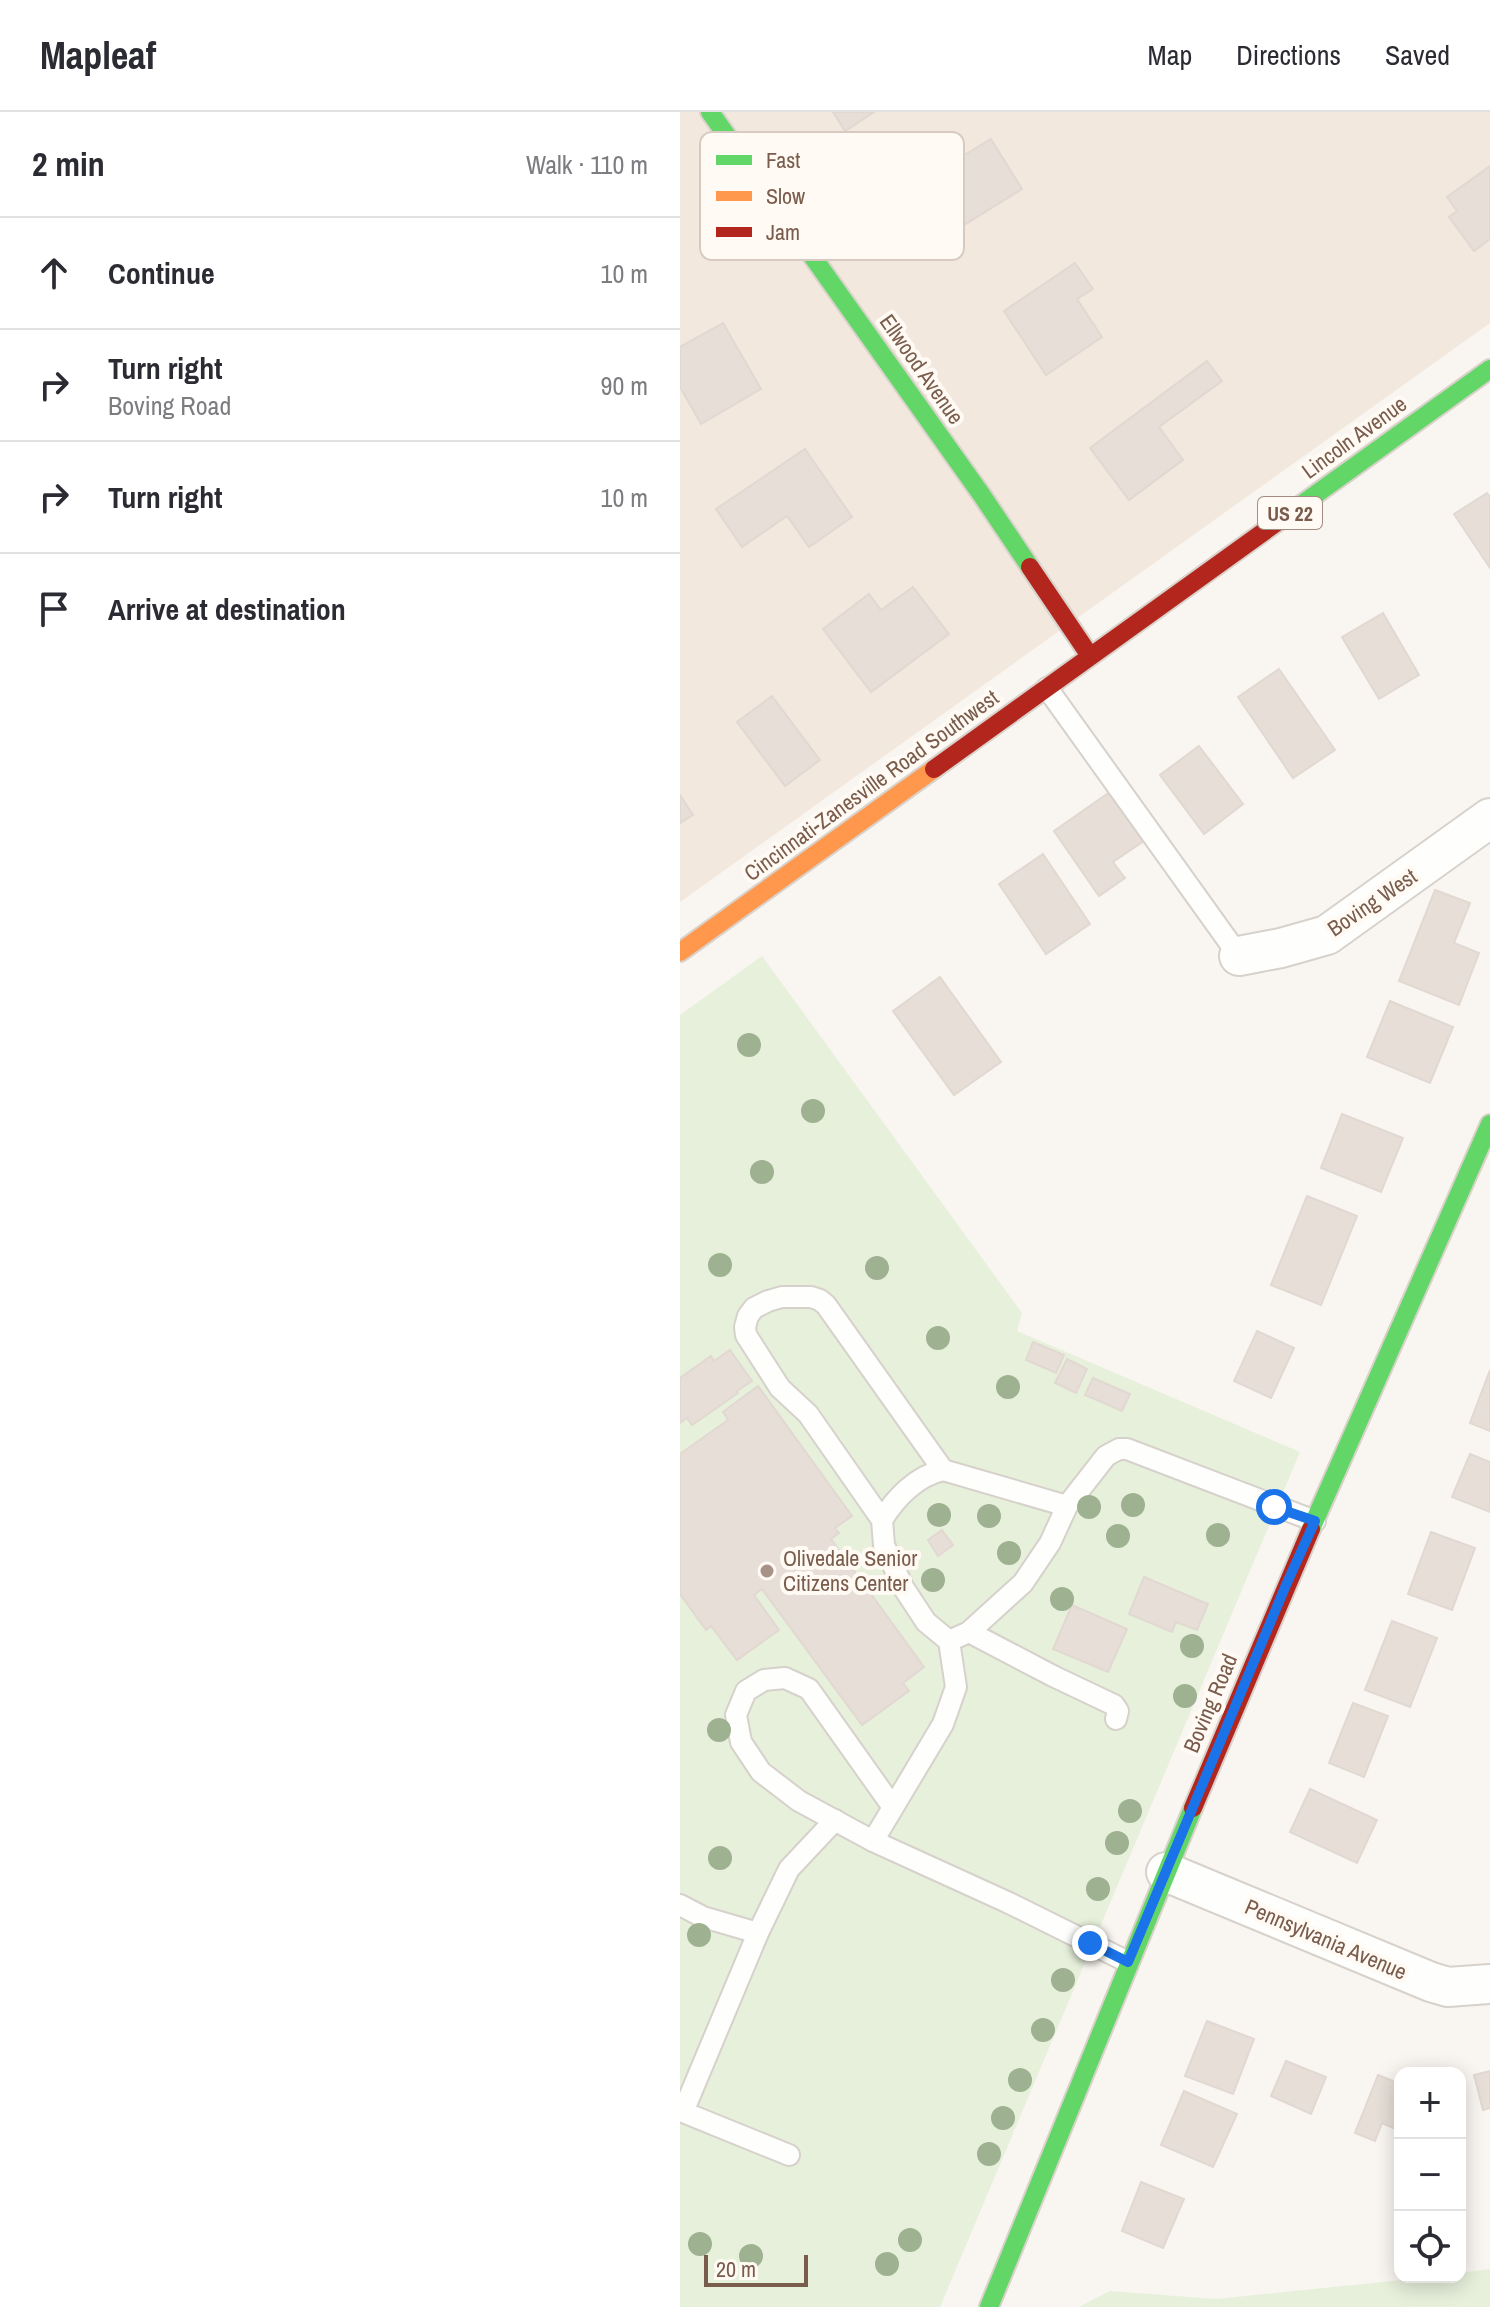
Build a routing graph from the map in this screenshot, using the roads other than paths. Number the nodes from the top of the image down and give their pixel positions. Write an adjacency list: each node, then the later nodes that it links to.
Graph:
1 (710, 112): 2 (street, Ellwood Avenue)
2 (724, 132)
3 (815, 260): 5 (street, Ellwood Avenue)
4 (1490, 369): 5 (street, Lincoln Avenue / US 22)
5 (1090, 656): 6 (street, Cincinnati-Zanesville Road Southwest / US 22)
6 (1047, 688): 8 (street, Cincinnati-Zanesville Road Southwest / US 22); 9 (lane)
7 (1490, 818): 9 (street, Boving West)
8 (680, 952)
9 (1239, 956)
10 (1490, 1124): 14 (street, Boving Road)
11 (943, 1470): 12 (lane); 13 (lane); 13 (lane)
12 (1067, 1506): 14 (lane); 15 (lane)
13 (882, 1520): 16 (lane)
14 (1315, 1521): 21 (street, Boving Road)
15 (969, 1632): 16 (lane); 17 (lane)
16 (949, 1641): 18 (lane)
17 (1116, 1719)
18 (892, 1806): 19 (lane); 20 (lane)
19 (835, 1820): 20 (lane); 23 (lane)
20 (873, 1841): 24 (lane)
21 (1166, 1872): 24 (street, Boving Road); 25 (street, Pennsylvania Avenue)
22 (680, 1905): 23 (lane)
23 (758, 1933): 26 (lane)
24 (1128, 1962): 27 (street, Boving Road)
25 (1490, 1984)
26 (789, 2155)
27 (989, 2307)

